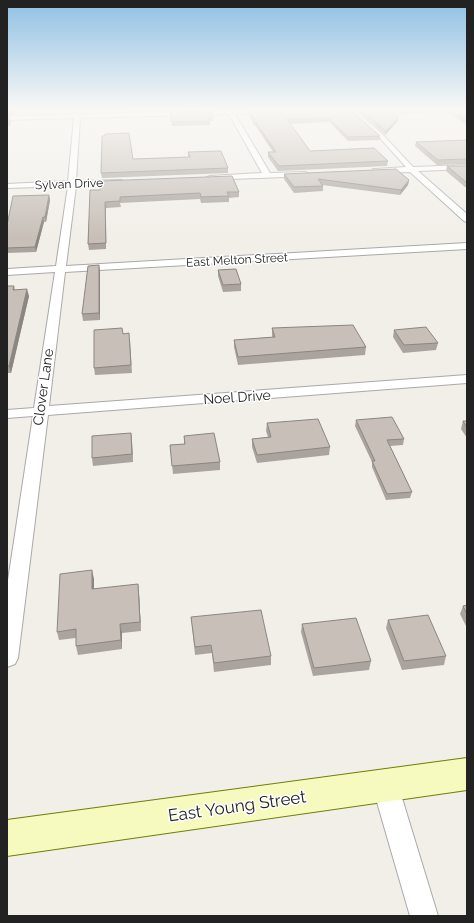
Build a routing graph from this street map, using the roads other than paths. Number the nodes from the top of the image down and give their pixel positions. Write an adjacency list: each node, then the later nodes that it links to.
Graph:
1 (74, 152): 11 (street, Clover Lane)
2 (254, 152): 8 (street)
3 (396, 152): 5 (street)
4 (467, 167): 5 (street)
5 (412, 170): 6 (street); 13 (street)
6 (366, 172)
7 (313, 174): 8 (street)
8 (267, 176): 9 (street)
9 (204, 178)
10 (126, 181): 11 (street, Sylvan Drive)
11 (72, 184): 12 (street, Sylvan Drive); 15 (street, Clover Lane)
12 (7, 186)
13 (467, 219)
14 (467, 246): 15 (street, East Melton Street)
15 (60, 269): 16 (street, East Melton Street); 18 (street, Clover Lane)
16 (7, 272)
17 (467, 379): 18 (street, Noel Drive)
18 (40, 412): 19 (street, Noel Drive); 20 (street, Clover Lane)
19 (7, 414)
20 (7, 658)
21 (467, 774): 22 (street, East Young Street)
22 (385, 786): 23 (street, East Young Street); 24 (street)
23 (7, 838)
24 (424, 916)

